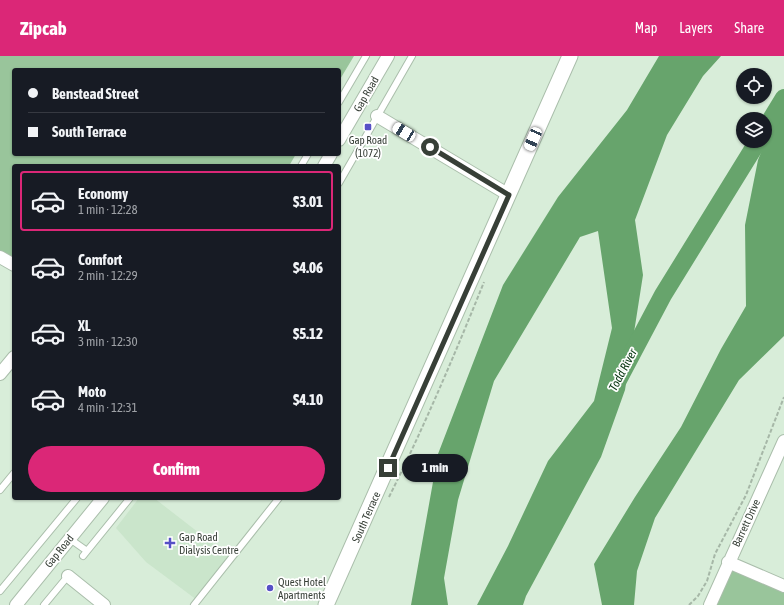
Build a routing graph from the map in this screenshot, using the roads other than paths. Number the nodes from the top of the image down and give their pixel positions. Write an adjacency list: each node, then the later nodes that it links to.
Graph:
1 (366, 56): 7 (lane)
2 (388, 56): 6 (street, Gap Road)
3 (391, 56): 6 (street, Gap Road)
4 (412, 56): 8 (lane)
5 (570, 56): 11 (street, South Terrace)
6 (381, 69): 9 (street, Gap Road)
7 (341, 99)
8 (377, 116): 10 (lane); 11 (street)
9 (341, 137)
10 (341, 175)
11 (509, 195): 32 (street, South Terrace)
12 (0, 257): 13 (street)
13 (12, 264)
14 (12, 359): 15 (street)
15 (0, 374)
16 (784, 440): 24 (street, Barrett Drive)
17 (12, 475): 18 (lane)
18 (0, 490)
19 (75, 500): 27 (lane)
20 (101, 500): 23 (street, Gap Road)
21 (128, 500): 23 (lane)
22 (277, 500): 31 (lane)
23 (70, 538): 28 (street, Gap Road)
24 (728, 562): 26 (street); 33 (street, Barrett Drive)
25 (68, 576): 29 (lane); 30 (street)
26 (784, 586)
27 (0, 591)
28 (21, 603)
29 (44, 605)
30 (104, 605)
31 (194, 605)
32 (326, 605)
33 (710, 605)

